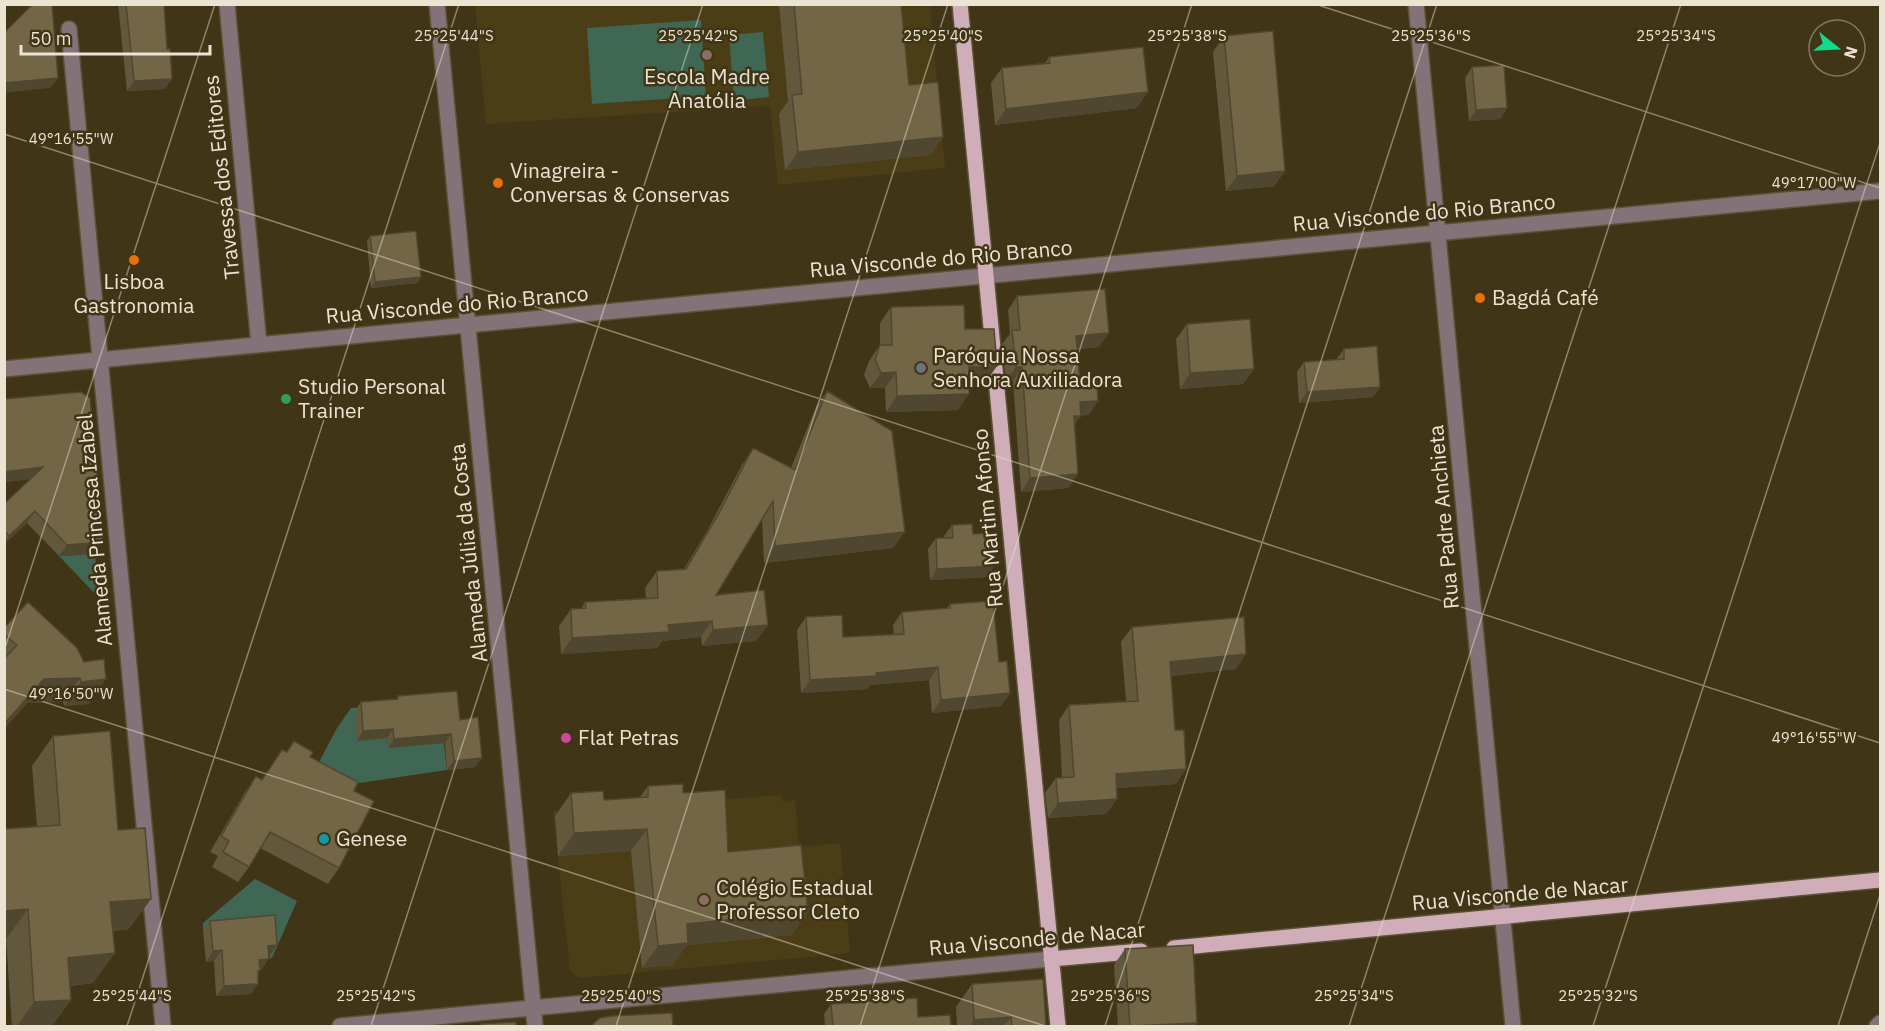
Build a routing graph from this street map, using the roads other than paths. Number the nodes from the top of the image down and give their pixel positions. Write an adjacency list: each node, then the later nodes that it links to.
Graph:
1 (227, 4): 10 (street, Travessa dos Editores)
2 (437, 4): 9 (street, Alameda Júlia da Costa)
3 (960, 4): 8 (main road, Rua Martim Afonso)
4 (1416, 4): 7 (street, Rua Padre Anchieta)
5 (69, 29): 11 (street, Alameda Princesa Izabel)
6 (1881, 191): 7 (street, Rua Visconde do Rio Branco)
7 (1438, 233): 8 (street, Rua Visconde do Rio Branco); 14 (street, Rua Padre Anchieta)
8 (986, 276): 9 (street, Rua Visconde do Rio Branco); 15 (main road, Rua Martim Afonso)
9 (468, 325): 10 (street, Rua Visconde do Rio Branco); 16 (street, Alameda Júlia da Costa)
10 (259, 345): 11 (street, Rua Visconde do Rio Branco)
11 (100, 360): 12 (street, Rua Visconde do Rio Branco); 18 (street, Alameda Princesa Izabel)
12 (4, 369)
13 (1881, 880): 14 (main road, Rua Visconde de Nacar)
14 (1503, 916): 15 (main road, Rua Visconde de Nacar); 22 (street, Rua Padre Anchieta)
15 (1052, 959): 16 (street, Rua Visconde de Nacar); 21 (main road, Rua Martim Afonso)
16 (534, 1008): 19 (street, Rua Visconde de Nacar); 20 (street, Alameda Júlia da Costa)
17 (1881, 1023): 23 (street)
18 (163, 1026)
19 (340, 1026)
20 (535, 1026)
21 (1058, 1026)
22 (1513, 1026)
23 (1877, 1026)

